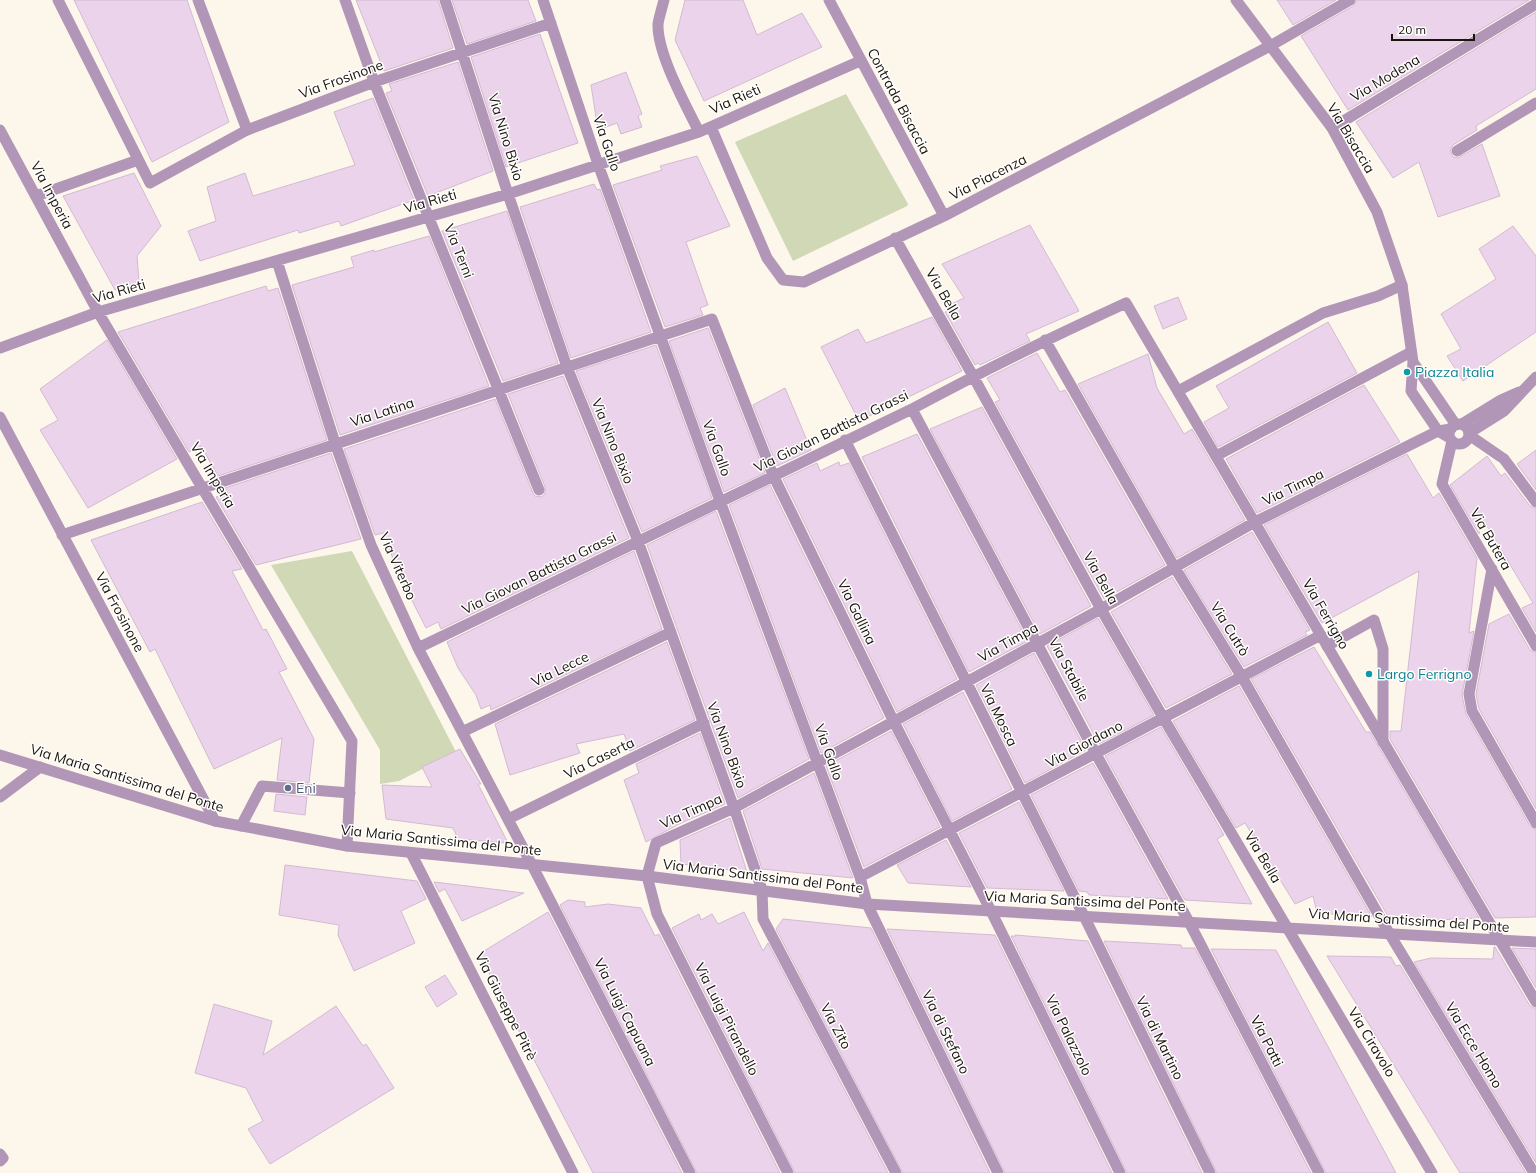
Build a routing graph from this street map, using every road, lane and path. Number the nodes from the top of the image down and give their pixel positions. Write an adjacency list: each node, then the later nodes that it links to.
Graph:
1 (58, 0): 23 (street)
2 (198, 0): 20 (street)
3 (345, 0): 15 (street, Via Terni)
4 (445, 0): 13 (street, Via Nino Bixio)
5 (543, 0): 11 (street, Via Gallo)
6 (664, 0): 21 (street)
7 (829, 0): 14 (street, Contrada Bisaccia)
8 (1236, 0): 12 (street, Via Bisaccia)
9 (1350, 0): 12 (street, Via Piacenza)
10 (1536, 4): 18 (street, Via Modena)
11 (551, 23): 13 (street, Via Frosinone); 24 (street, Via Gallo)
12 (1270, 46): 18 (street, Via Bisaccia); 27 (street, Via Piacenza)
13 (464, 53): 15 (street, Via Frosinone); 25 (street, Via Nino Bixio)
14 (860, 61): 17 (street, Via Rieti); 27 (street, Contrada Bisaccia)
15 (374, 82): 20 (street, Via Frosinone); 28 (street, Via Terni)
16 (1536, 103): 22 (street)
17 (711, 127): 21 (street, Via Rieti); 29 (street, Via Piacenza)
18 (1332, 128): 31 (street, Via Bisaccia)
19 (0, 130): 26 (street, Via Imperia)
20 (247, 130): 23 (street, Via Frosinone)
21 (699, 132): 24 (street, Via Rieti)
22 (1457, 151)
23 (138, 160): 26 (street)
24 (598, 164): 25 (street, Via Rieti); 35 (street, Via Gallo)
25 (508, 194): 28 (street, Via Rieti); 39 (street, Via Nino Bixio)
26 (36, 196): 33 (street, Via Imperia)
27 (944, 216): 29 (street, Via Piacenza)
28 (429, 217): 30 (street, Via Rieti); 42 (street, Via Terni)
29 (895, 238): 40 (street, Via Bella)
30 (277, 261): 33 (street, Via Rieti); 49 (street, Via Viterbo)
31 (1402, 285): 38 (street, Via Bisaccia); 43 (street)
32 (1126, 303): 36 (street, Via Giovan Battista Grassi); 43 (street, Via Ferrigno)
33 (98, 312): 37 (street, Via Rieti); 52 (street, Via Imperia)
34 (712, 319): 35 (street, Via Latina); 51 (street, Via Gallina)
35 (661, 336): 39 (street, Via Latina); 54 (street, Via Gallo)
36 (1045, 340): 40 (street, Via Giovan Battista Grassi); 59 (street, Via Cutrò)
37 (0, 348)
38 (1412, 357): 46 (street); 47 (street); 50 (street)
39 (567, 367): 42 (street, Via Latina); 58 (street, Via Nino Bixio)
40 (973, 376): 44 (street, Via Giovan Battista Grassi); 61 (street, Via Bella)
41 (1536, 377): 47 (street)
42 (499, 389): 49 (street, Via Latina); 53 (street, Via Terni)
43 (1178, 391): 50 (street, Via Ferrigno)
44 (912, 409): 48 (street, Via Giovan Battista Grassi); 64 (street, Via Stabile)
45 (0, 417): 57 (street, Via Frosinone)
46 (1438, 431): 47 (street); 56 (street, Via Timpa)
47 (1459, 432): 55 (street); 60 (street, Via Butera)
48 (845, 440): 51 (street, Via Giovan Battista Grassi); 69 (street, Via Mosca)
49 (335, 443): 52 (street, Via Latina); 67 (street, Via Viterbo)
50 (1216, 456): 56 (street, Via Ferrigno)
51 (773, 475): 54 (street, Via Giovan Battista Grassi); 71 (street, Via Gallina)
52 (203, 488): 57 (street, Via Latina); 79 (street, Via Imperia)
53 (538, 490)
54 (720, 501): 58 (street, Via Giovan Battista Grassi); 77 (street, Via Gallo)
55 (1536, 502)
56 (1254, 522): 59 (street, Via Timpa); 63 (street, Via Ferrigno)
57 (62, 535): 84 (street, Via Frosinone)
58 (638, 541): 62 (street, Via Nino Bixio); 67 (street, Via Giovan Battista Grassi)
59 (1175, 568): 61 (street, Via Timpa); 68 (street, Via Cutrò)
60 (1492, 569): 66 (street, Via Butera); 85 (street)
61 (1101, 609): 64 (street, Via Timpa); 70 (street, Via Bella)
62 (671, 632): 72 (street, Via Nino Bixio); 73 (street, Via Lecce)
63 (1321, 635): 65 (street, Via Ferrigno); 68 (street, Via Giordano)
64 (1038, 643): 69 (street, Via Timpa); 75 (street, Via Stabile)
65 (1327, 646): 74 (street, Via Ferrigno); 74 (street)
66 (1536, 646)
67 (418, 648): 73 (street, Via Viterbo)
68 (1242, 677): 70 (street, Via Giordano); 99 (street, Via Cutrò)
69 (966, 682): 71 (street, Via Timpa); 80 (street, Via Mosca)
70 (1164, 719): 75 (street, Via Giordano); 98 (street, Via Bella)
71 (894, 722): 77 (street, Via Timpa); 87 (street, Via Gallina)
72 (704, 723): 82 (street, Via Nino Bixio); 83 (street, Via Caserta)
73 (462, 732): 83 (street, Via Viterbo)
74 (1383, 742): 100 (street, Via Ferrigno)
75 (1096, 754): 80 (street, Via Giordano); 97 (street, Via Stabile)
76 (0, 755): 78 (street, Via Maria Santissima del Ponte)
77 (817, 763): 82 (street, Via Timpa); 92 (street, Via Gallo)
78 (40, 767): 81 (street); 84 (street, Via Maria Santissima del Ponte)
79 (350, 793): 86 (street); 88 (street, Via Imperia)
80 (1021, 794): 87 (street, Via Giordano); 96 (street, Via Mosca)
81 (0, 797)
82 (734, 808): 91 (street, Via Timpa); 93 (street, Via Nino Bixio)
83 (508, 819): 90 (street, Via Viterbo)
84 (215, 821): 86 (street, Via Maria Santissima del Ponte)
85 (1536, 823)
86 (242, 826): 88 (street, Via Maria Santissima del Ponte)
87 (950, 831): 92 (street, Via Giordano); 95 (street, Via Gallina)
88 (347, 846): 89 (street, Via Maria Santissima del Ponte)
89 (411, 853): 90 (street, Via Maria Santissima del Ponte); 105 (street, Via Giuseppe Pitrè)
90 (532, 865): 91 (street, Via Maria Santissima del Ponte); 106 (street, Via Luigi Capuana)
91 (647, 876): 93 (street, Via Maria Santissima del Ponte); 107 (street, Via Luigi Pirandello)
92 (860, 877): 94 (street, Via Gallo)
93 (762, 890): 94 (street, Via Maria Santissima del Ponte); 108 (street, Via Zito)
94 (867, 904): 95 (street, Via Maria Santissima del Ponte); 109 (street, Via di Stefano)
95 (991, 911): 96 (street, Via Maria Santissima del Ponte); 110 (street, Via Palazzolo)
96 (1084, 916): 97 (street, Via Maria Santissima del Ponte); 111 (street, Via di Martino)
97 (1189, 922): 98 (street, Via Maria Santissima del Ponte); 112 (street, Via Patti)
98 (1287, 927): 99 (street, Via Maria Santissima del Ponte); 113 (street, Via Ciravolo)
99 (1389, 933): 100 (street, Via Maria Santissima del Ponte); 114 (street, Via Ecce Homo)
100 (1499, 940): 101 (street, Via Maria Santissima del Ponte); 102 (street, Via Ferrigno)
101 (1536, 942)
102 (1536, 1002)
103 (0, 1154): 104 (street)
104 (0, 1161)
105 (573, 1173)
106 (690, 1173)
107 (788, 1173)
108 (896, 1173)
109 (998, 1173)
110 (1120, 1173)
111 (1210, 1173)
112 (1319, 1173)
113 (1432, 1173)
114 (1534, 1173)

